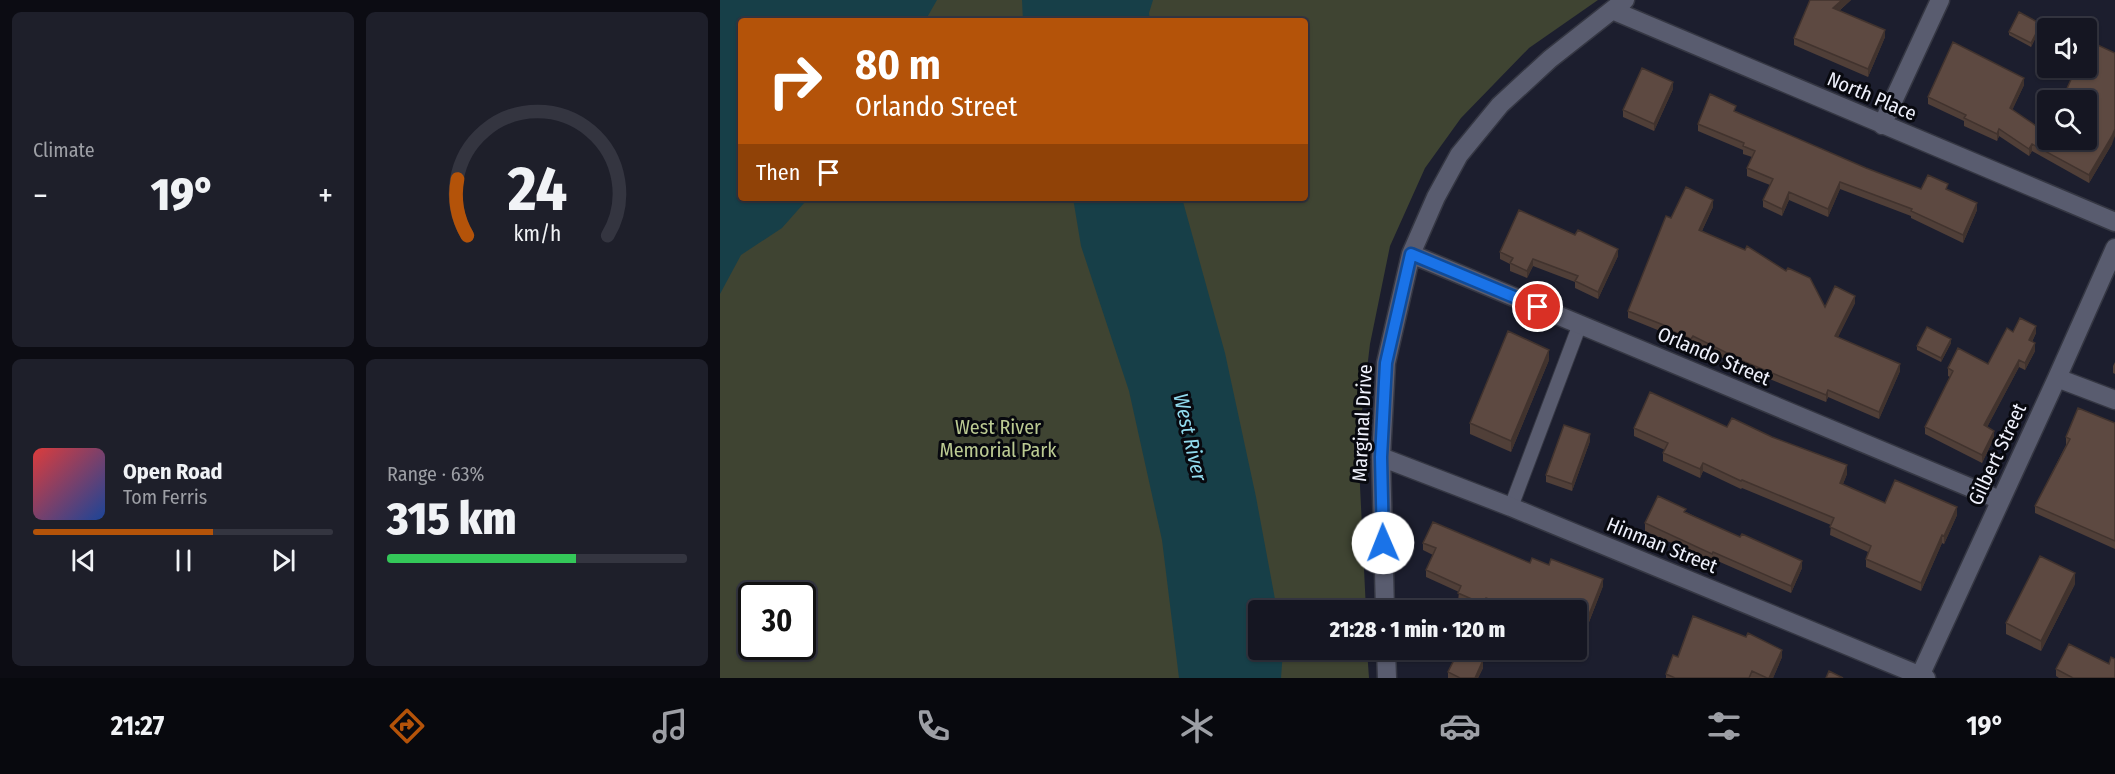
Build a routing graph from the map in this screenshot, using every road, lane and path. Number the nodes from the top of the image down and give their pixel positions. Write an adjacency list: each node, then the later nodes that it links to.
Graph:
1 (1940, 0): 3 (street)
2 (1618, 5): 3 (street, North Place); 6 (street, Marginal Drive)
3 (1882, 125): 4 (street, North Place)
4 (2115, 222)
5 (2115, 248): 8 (street, Gilbert Street)
6 (1411, 254): 7 (street, Orlando Street); 10 (street, Marginal Drive)
7 (1580, 324): 11 (street, Orlando Street); 12 (lane)
8 (2057, 378): 9 (street); 11 (street, Gilbert Street)
9 (2115, 400)
10 (1381, 457): 12 (street, Hinman Street); 13 (street, Marginal Drive)
11 (2000, 500): 15 (street, Gilbert Street)
12 (1511, 507): 15 (street, Hinman Street)
13 (1385, 600)
14 (1386, 660): 16 (street)
15 (1922, 677)
16 (1387, 678)

